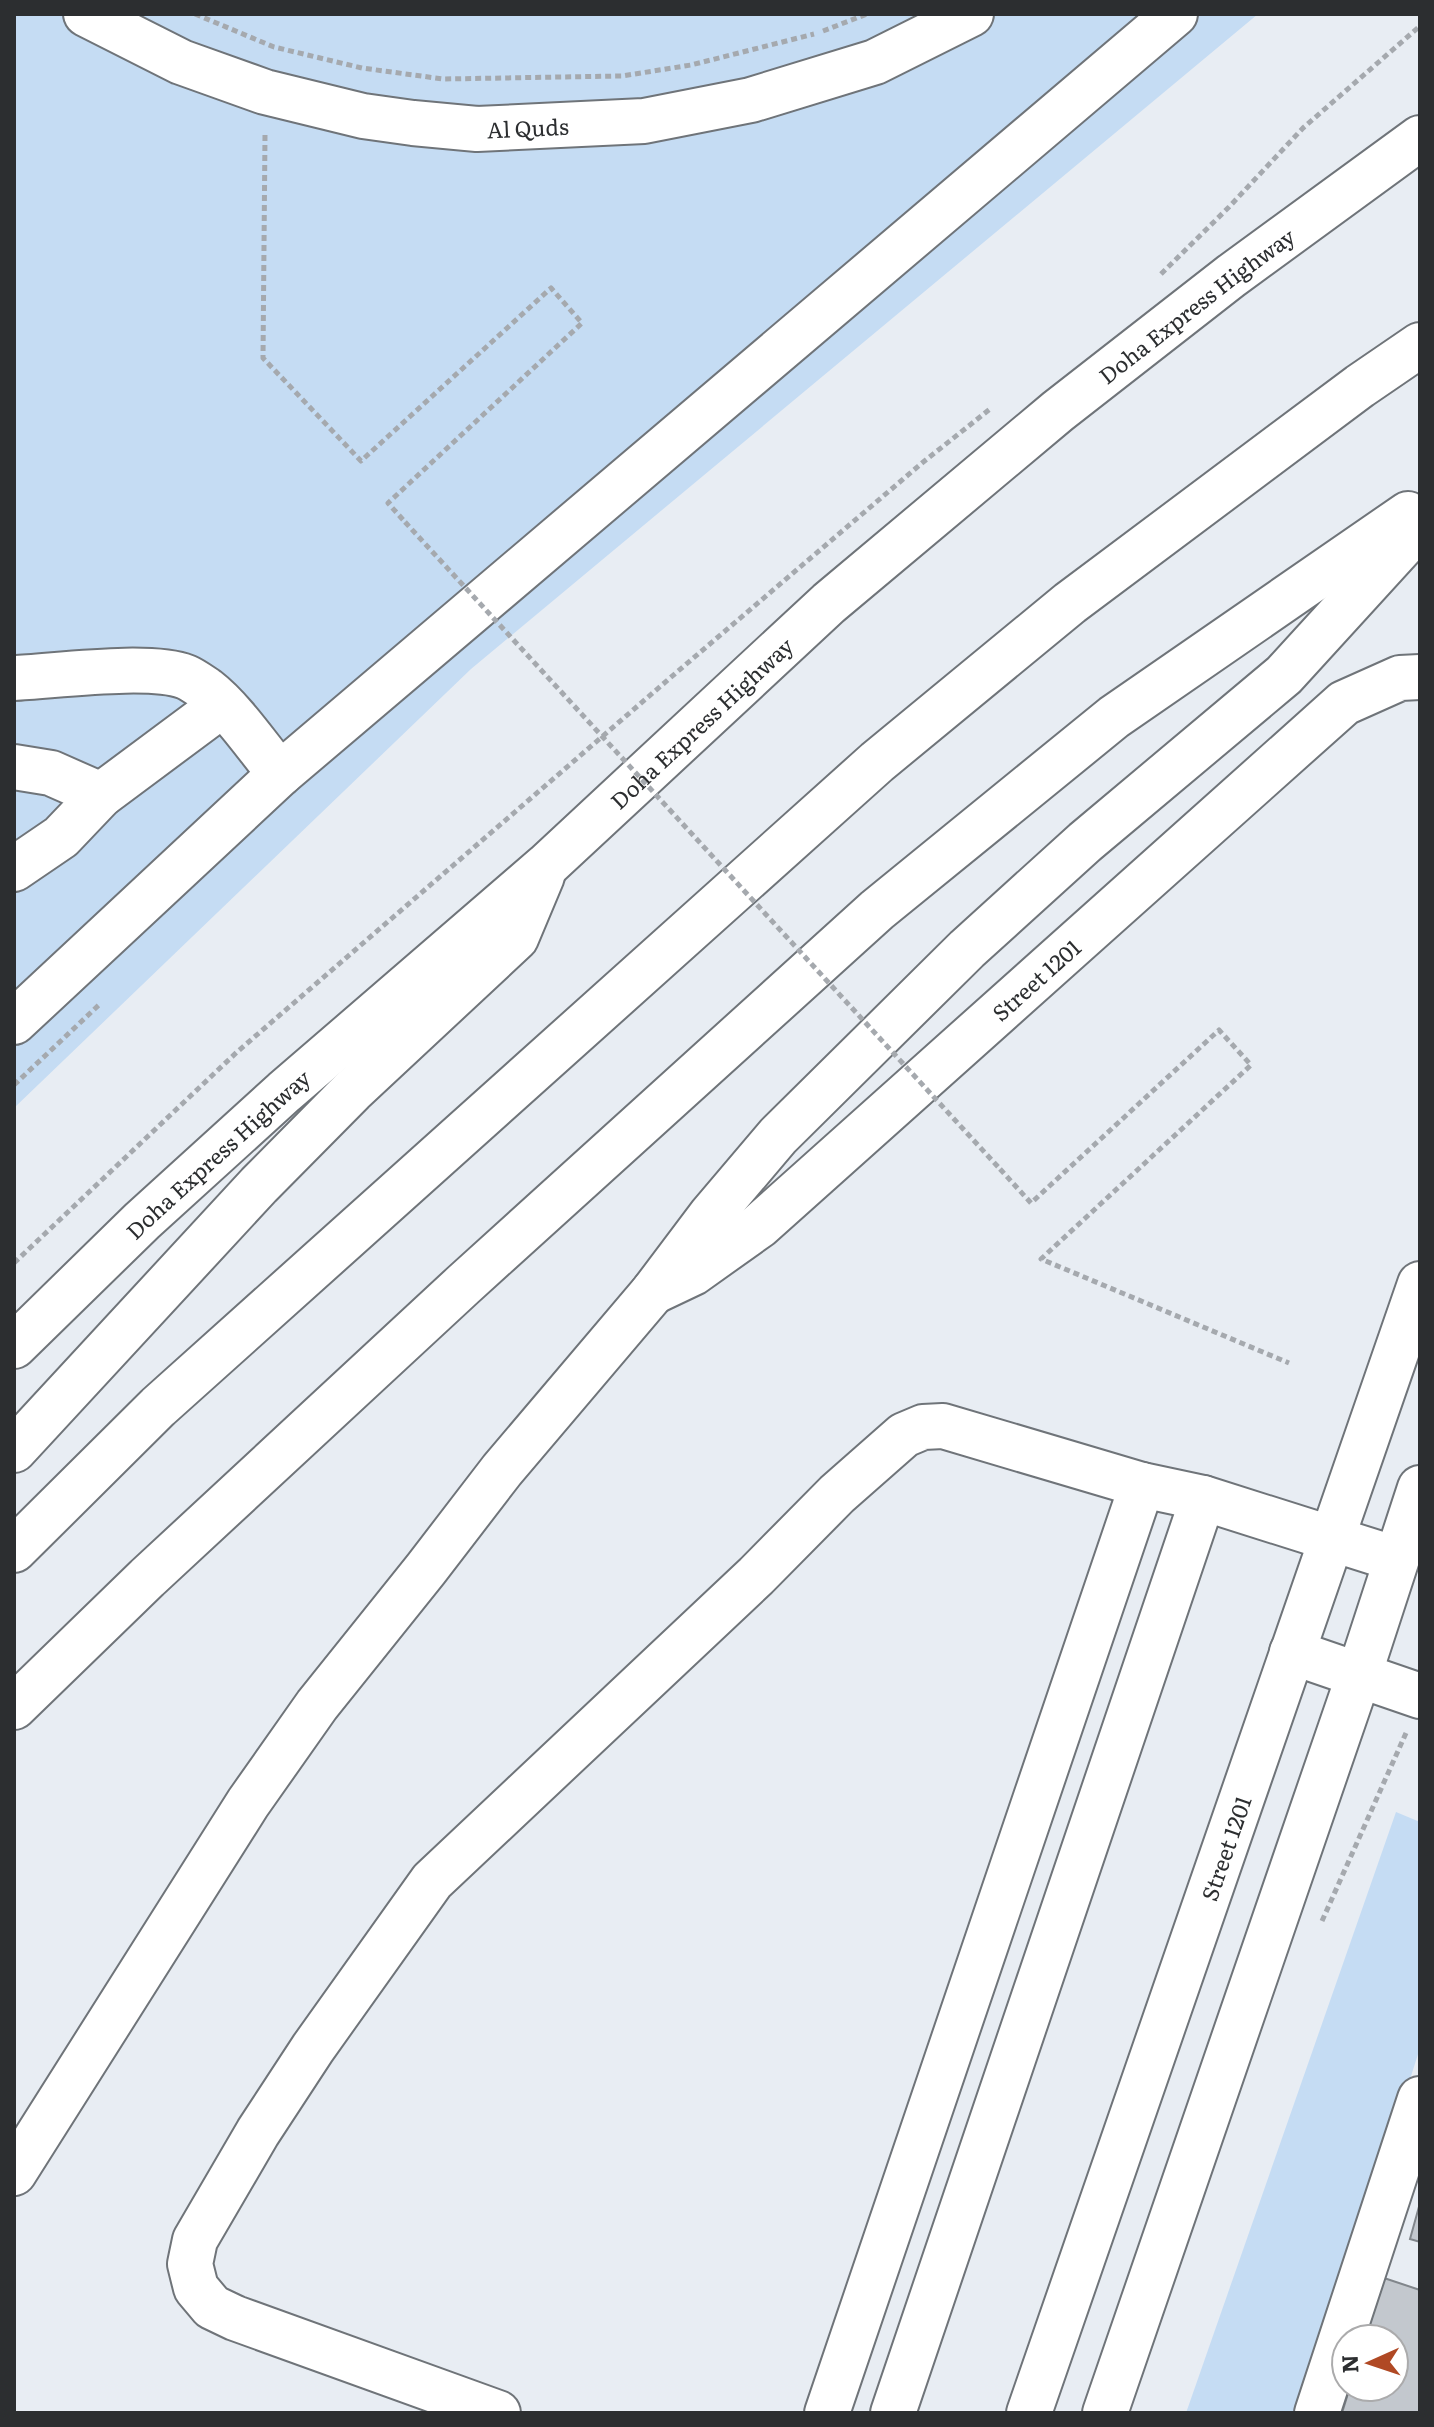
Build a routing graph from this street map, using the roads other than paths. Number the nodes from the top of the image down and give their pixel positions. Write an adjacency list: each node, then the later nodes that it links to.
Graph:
1 (86, 14): 2 (main road, Al Quds)
2 (971, 14)
3 (1175, 14): 12 (main road)
4 (1420, 138): 14 (main road, Doha Express Highway)
5 (1420, 345): 25 (main road)
6 (1420, 506): 29 (main road)
7 (1420, 526): 18 (main road)
8 (1420, 677): 18 (main road, Street 1201)
9 (14, 678): 10 (main road)
10 (222, 705): 12 (main road); 13 (main road)
11 (14, 767): 13 (main road)
12 (280, 774): 16 (main road)
13 (101, 795): 15 (main road)
14 (546, 866): 19 (main road, Doha Express Highway); 20 (main road)
15 (14, 869)
16 (14, 1022)
17 (1420, 1284): 24 (main road, Street 1201)
18 (653, 1292): 32 (main road)
19 (14, 1346)
20 (14, 1450)
21 (1142, 1485): 23 (main road); 33 (main road); 34 (main road)
22 (1420, 1488): 26 (main road)
23 (1203, 1498): 24 (main road); 35 (main road)
24 (1331, 1539): 26 (main road); 27 (main road, Street 1201)
25 (14, 1550)
26 (1396, 1559): 28 (main road)
27 (1292, 1652): 28 (main road); 36 (main road, Street 1201)
28 (1359, 1675): 30 (main road); 37 (main road)
29 (14, 1707)
30 (1414, 1713)
31 (1420, 2099): 38 (main road)
32 (14, 2173)
33 (498, 2413)
34 (827, 2413)
35 (893, 2413)
36 (1029, 2413)
37 (1105, 2413)
38 (1317, 2413)

